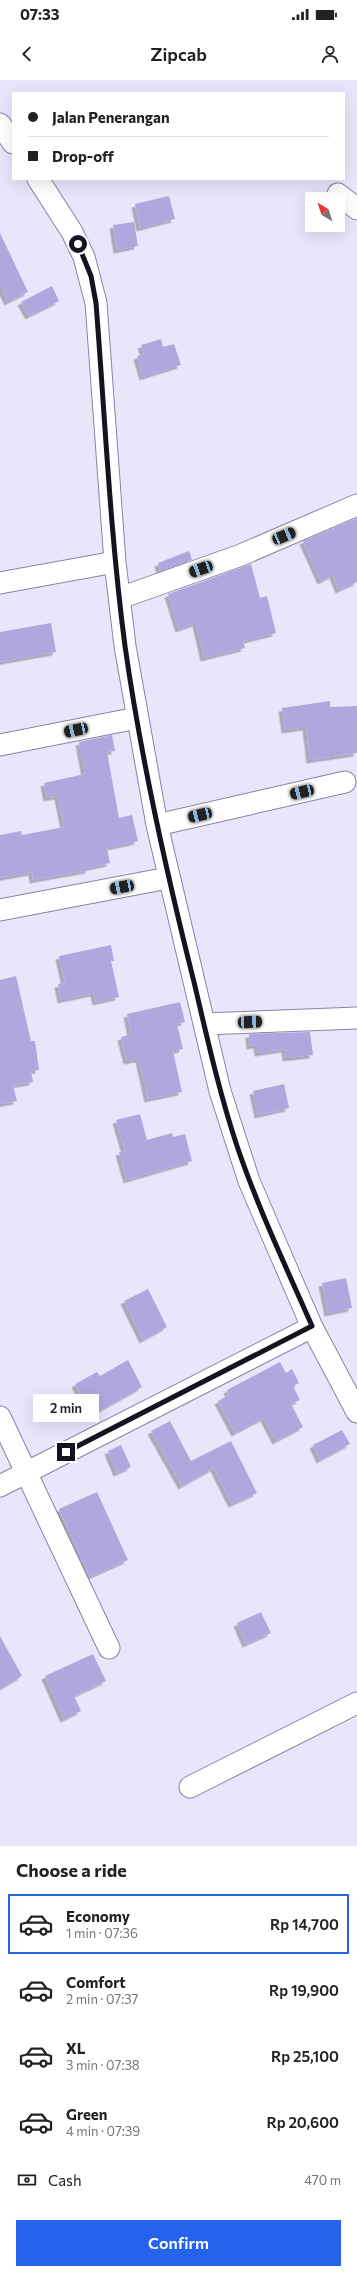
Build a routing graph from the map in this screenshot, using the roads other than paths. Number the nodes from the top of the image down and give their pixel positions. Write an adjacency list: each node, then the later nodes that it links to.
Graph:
1 (0, 124): 2 (street)
2 (12, 142)
3 (39, 180): 5 (street)
4 (357, 505): 7 (street)
5 (116, 562): 6 (street); 7 (street)
6 (0, 583)
7 (120, 598): 8 (street)
8 (137, 718): 9 (street); 11 (street)
9 (0, 745)
10 (345, 782): 11 (street)
11 (157, 825): 12 (street)
12 (168, 878): 13 (street); 15 (street)
13 (0, 910)
14 (357, 1018): 15 (street)
15 (204, 1024): 16 (street)
16 (312, 1326): 17 (street); 19 (street)
17 (357, 1412)
18 (0, 1417): 19 (street)
19 (26, 1472): 20 (street); 21 (street)
20 (0, 1486)
21 (109, 1648)
22 (357, 1702): 23 (street)
23 (190, 1787)

